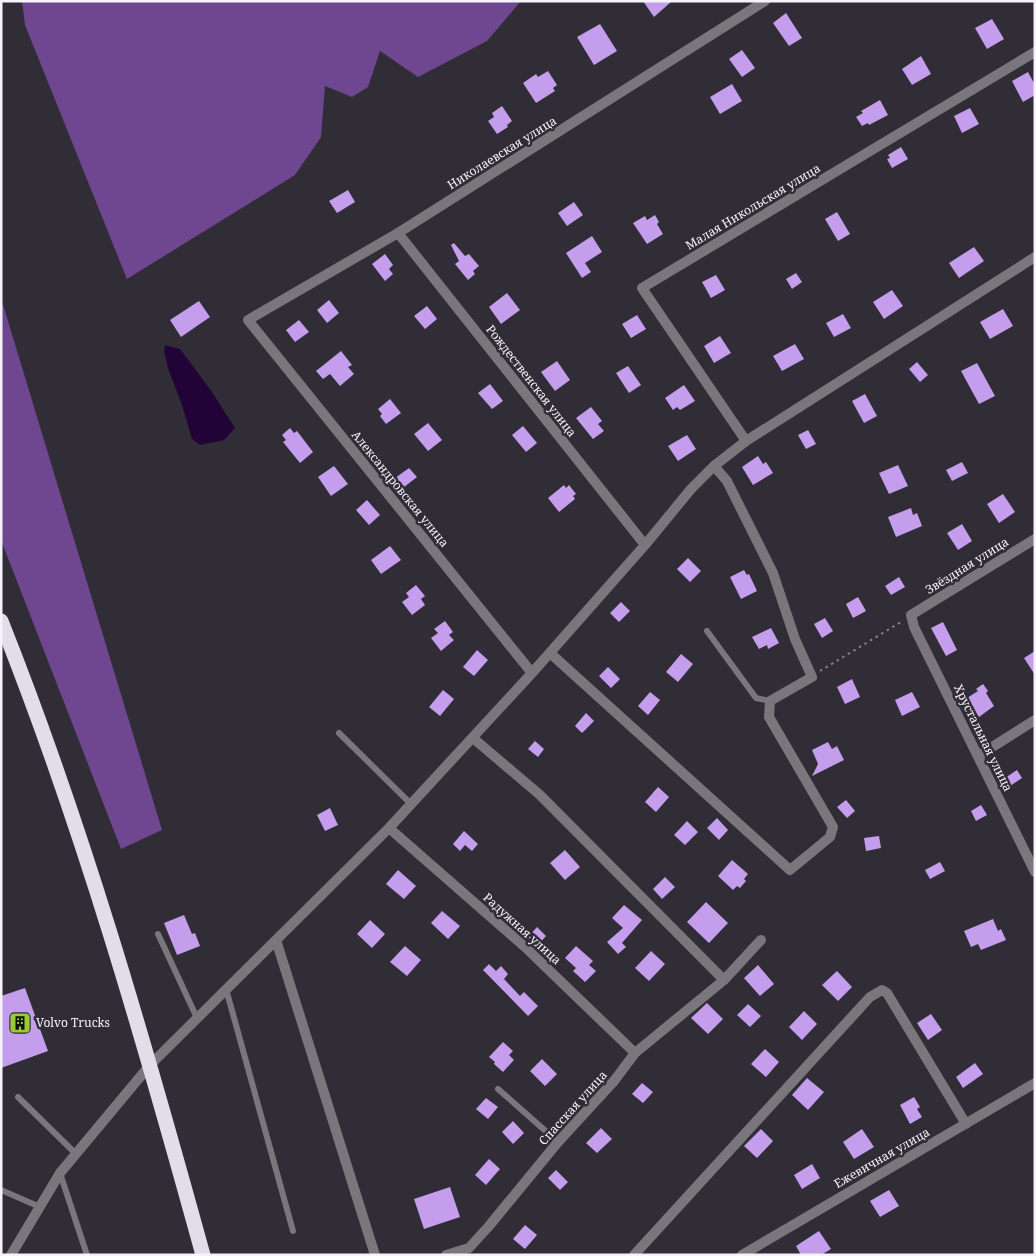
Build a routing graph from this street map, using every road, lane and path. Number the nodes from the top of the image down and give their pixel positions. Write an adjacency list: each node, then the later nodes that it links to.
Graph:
1 (765, 1): 3 (street, Николаевская улица)
2 (1035, 52): 6 (street, Малая Никольская улица)
3 (398, 233): 5 (street, Николаевская улица); 9 (street, Рождественская улица)
4 (1035, 257): 6 (street)
5 (248, 320): 14 (street, Александровская улица)
6 (746, 441): 7 (street)
7 (714, 466): 9 (street); 15 (street)
8 (1035, 539): 10 (street, Звёздная улица)
9 (645, 545): 13 (street)
10 (912, 615): 15 (path); 20 (street, Хрустальная улица)
11 (1, 621): 31 (highway)
12 (707, 631): 16 (lane)
13 (550, 653): 14 (street); 16 (street)
14 (532, 673): 19 (street)
15 (812, 677): 16 (street)
16 (770, 701)
17 (1035, 720): 20 (street)
18 (339, 733): 21 (lane)
19 (472, 738): 21 (street); 27 (street)
20 (978, 756): 23 (street, Хрустальная улица)
21 (411, 804): 22 (street)
22 (389, 828): 25 (street); 30 (street, Радужная улица)
23 (1035, 872)
24 (158, 934): 29 (lane)
25 (276, 940): 28 (street); 45 (street)
26 (761, 940): 27 (street, Спасская улица)
27 (724, 980): 30 (street, Спасская улица)
28 (226, 989): 29 (street); 41 (lane)
29 (197, 1018): 31 (street)
30 (635, 1053): 36 (street, Спасская улица)
31 (150, 1065): 37 (street); 44 (highway)
32 (1035, 1083): 35 (street, Ежевичная улица)
33 (498, 1089): 36 (lane)
34 (18, 1097): 37 (lane)
35 (966, 1124): 47 (street); 48 (street, Ежевичная улица)
36 (558, 1142): 46 (street, Спасская улица)
37 (76, 1154): 38 (street)
38 (60, 1173): 40 (street); 43 (lane)
39 (1, 1190): 40 (lane)
40 (40, 1207): 42 (street)
41 (293, 1231)
42 (11, 1255)
43 (87, 1255)
44 (202, 1255)
45 (375, 1255)
46 (446, 1255)
47 (634, 1255)
48 (742, 1255)

